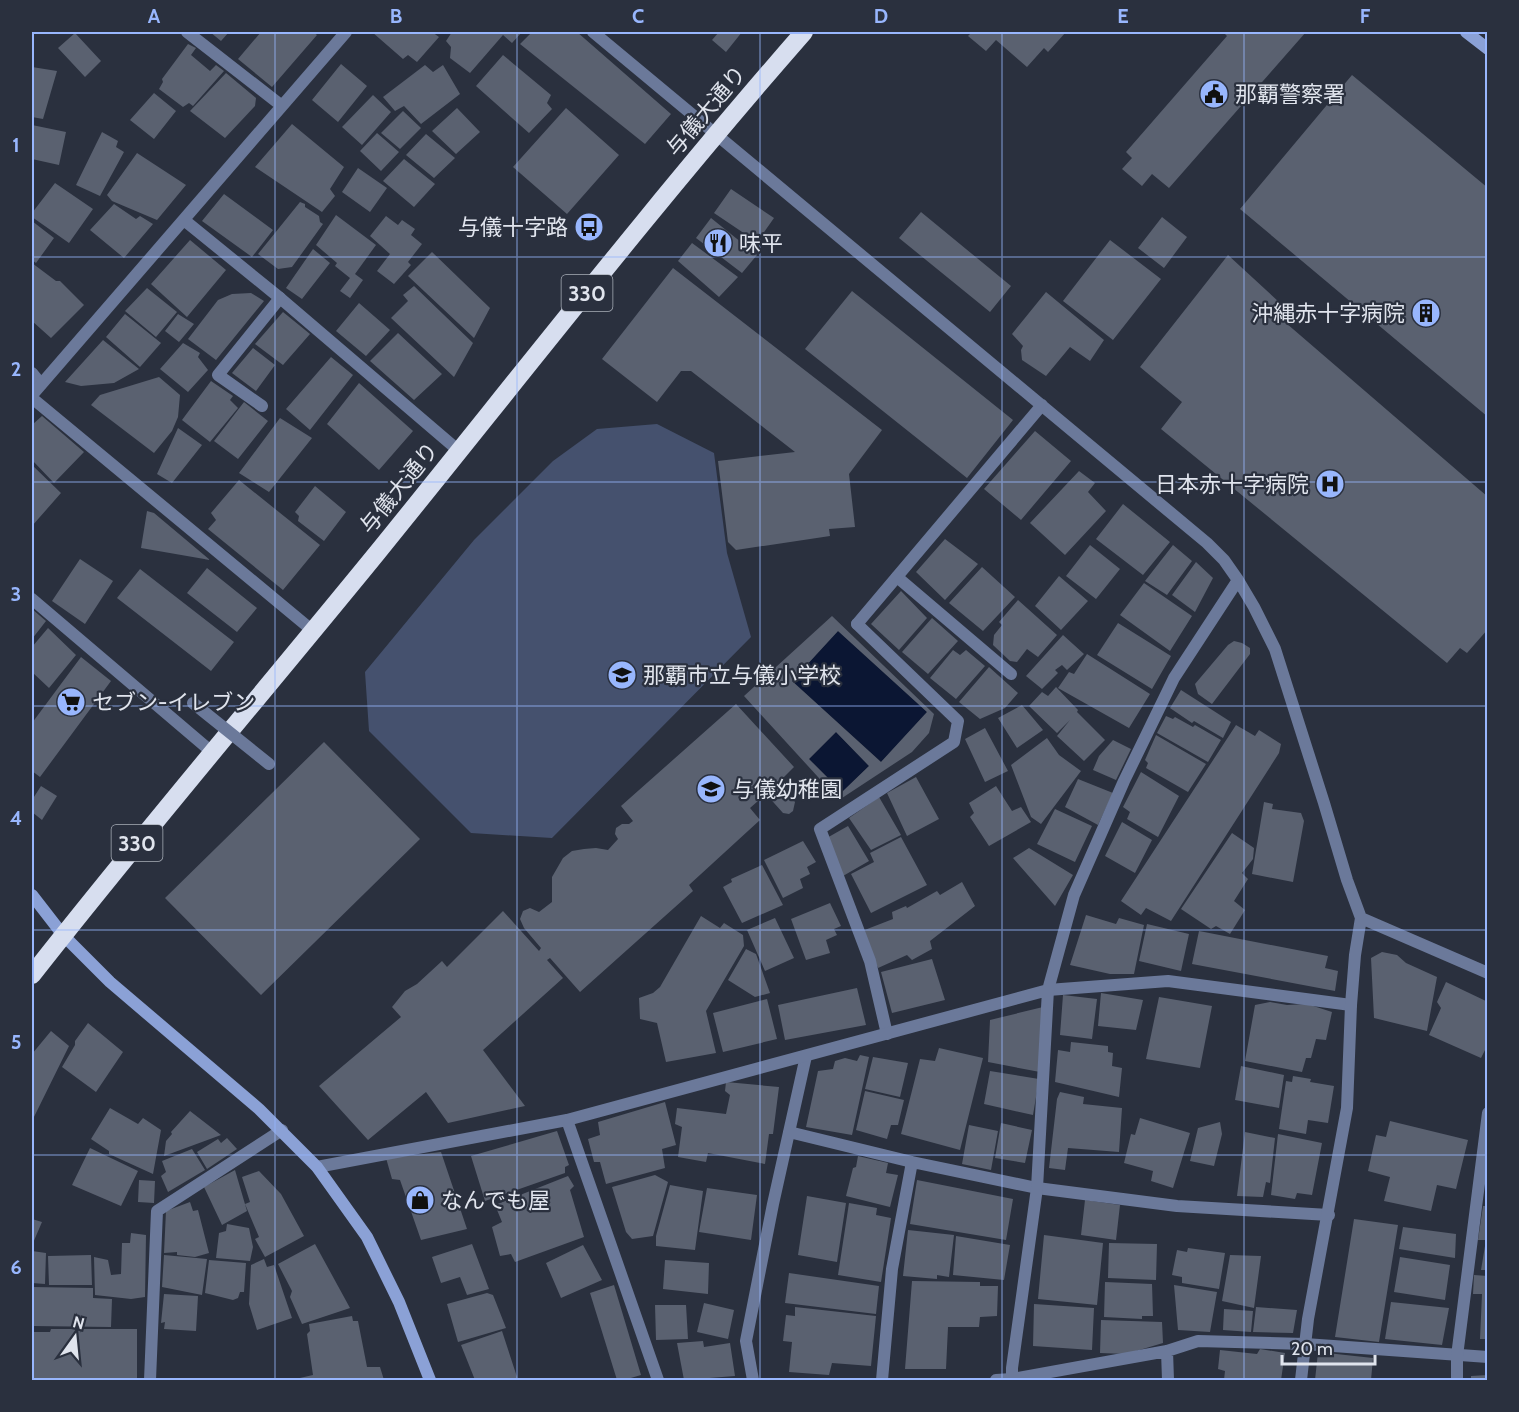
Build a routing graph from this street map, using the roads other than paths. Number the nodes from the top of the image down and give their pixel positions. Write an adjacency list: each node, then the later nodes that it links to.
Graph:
1 (187, 32): 7 (street)
2 (346, 32): 7 (street)
3 (593, 32): 8 (street)
4 (804, 32): 8 (highway, 与儀大通り / 330)
5 (1466, 32): 6 (street)
6 (1488, 49)
7 (282, 106): 9 (street)
8 (717, 135): 14 (street); 16 (highway, 与儀大通り / 330)
9 (184, 220): 10 (street); 12 (street)
10 (280, 298): 15 (street); 16 (street)
11 (32, 373): 12 (street)
12 (41, 384): 13 (street)
13 (32, 397): 20 (street)
14 (1042, 405): 17 (street); 18 (street)
15 (262, 406)
16 (459, 452): 20 (highway, 与儀大通り / 330)
17 (897, 577): 21 (street); 32 (street)
18 (1238, 580): 26 (street); 30 (street)
19 (32, 599): 23 (street)
20 (313, 631): 23 (highway, 与儀大通り / 330)
21 (1011, 674)
22 (193, 703): 24 (street, bridge)
23 (213, 753): 27 (highway, 与儀大通り / 330)
24 (268, 764)
25 (32, 896): 27 (street)
26 (1361, 918): 28 (street); 31 (street)
27 (63, 934): 29 (highway, 与儀大通り / 330); 36 (street)
28 (1488, 973)
29 (32, 975)
30 (1048, 990): 31 (street); 32 (street); 40 (street)
31 (1352, 1005): 41 (street)
32 (887, 1034): 33 (street)
33 (806, 1056): 35 (street); 37 (street)
34 (1488, 1113): 44 (street)
35 (567, 1120): 39 (street); 48 (street)
36 (282, 1130): 39 (street); 46 (street)
37 (789, 1132): 38 (street); 49 (street)
38 (912, 1162): 40 (street); 50 (street)
39 (317, 1167): 47 (street)
40 (1037, 1188): 41 (street); 52 (street)
41 (1329, 1215): 42 (street)
42 (1305, 1344): 43 (street); 44 (street); 54 (street)
43 (1167, 1351): 52 (street); 53 (street)
44 (1457, 1356): 45 (street); 55 (street)
45 (1488, 1357)
46 (150, 1380)
47 (430, 1380)
48 (658, 1380)
49 (753, 1380)
50 (882, 1380)
51 (996, 1380): 52 (street)
52 (1012, 1380)
53 (1168, 1380)
54 (1301, 1380)
55 (1457, 1380)

